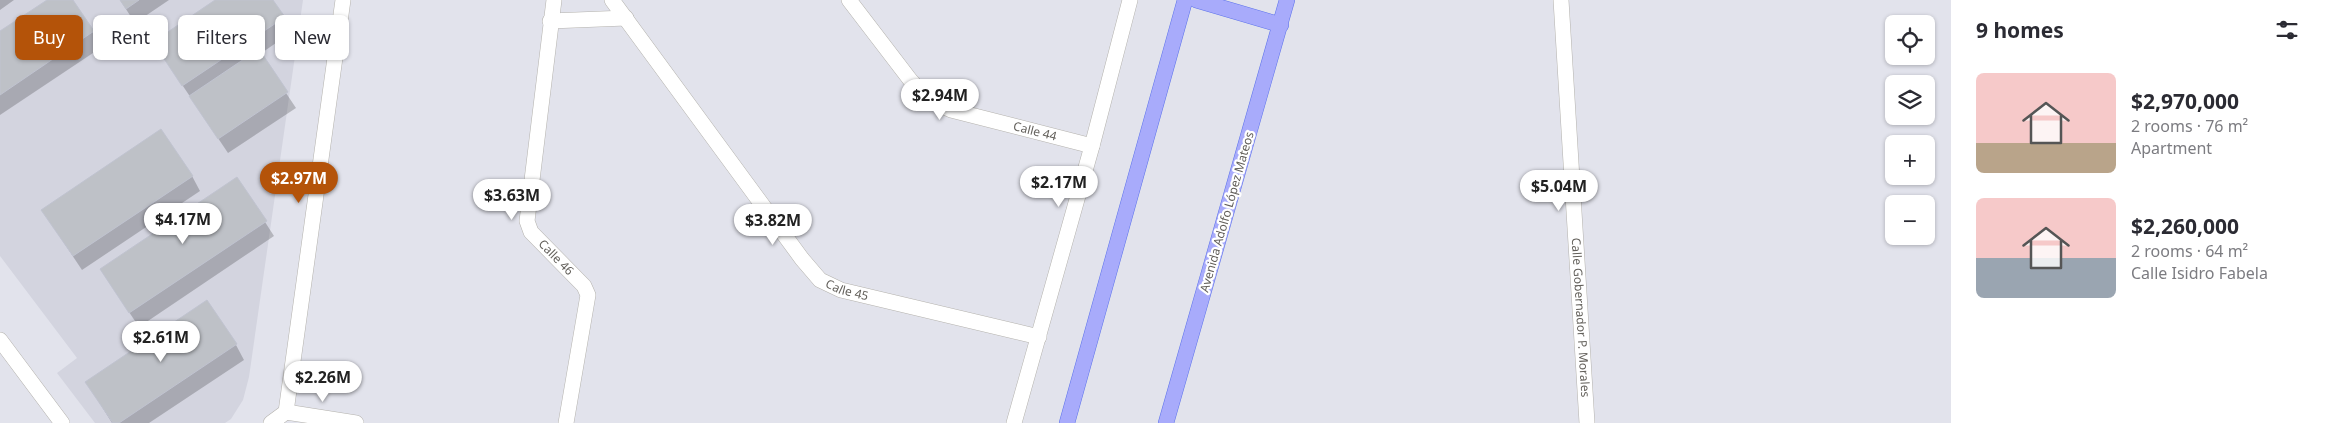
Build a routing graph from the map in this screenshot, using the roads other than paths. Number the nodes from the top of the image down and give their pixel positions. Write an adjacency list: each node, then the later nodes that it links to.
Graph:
1 (343, 0): 16 (street)
2 (554, 0): 11 (street, Calle 46)
3 (612, 0): 10 (street, Calle 45)
4 (849, 0): 13 (street, Calle 44)
5 (1130, 0): 13 (street)
6 (1185, 0): 22 (main road)
7 (1196, 0): 12 (main road)
8 (1287, 0): 12 (main road, Avenida Adolfo López Mateos)
9 (1562, 0): 24 (street, Calle Gobernador P. Morales)
10 (626, 18): 11 (street); 14 (street, Calle 45)
11 (550, 21): 20 (street, Calle 46)
12 (1281, 25): 23 (main road, Avenida Adolfo López Mateos)
13 (1092, 146): 14 (street)
14 (1039, 337): 21 (street)
15 (0, 340): 17 (street)
16 (286, 412): 18 (street); 19 (street)
17 (62, 423)
18 (271, 423)
19 (356, 423)
20 (566, 423)
21 (1014, 423)
22 (1067, 423)
23 (1166, 423)
24 (1587, 423)

